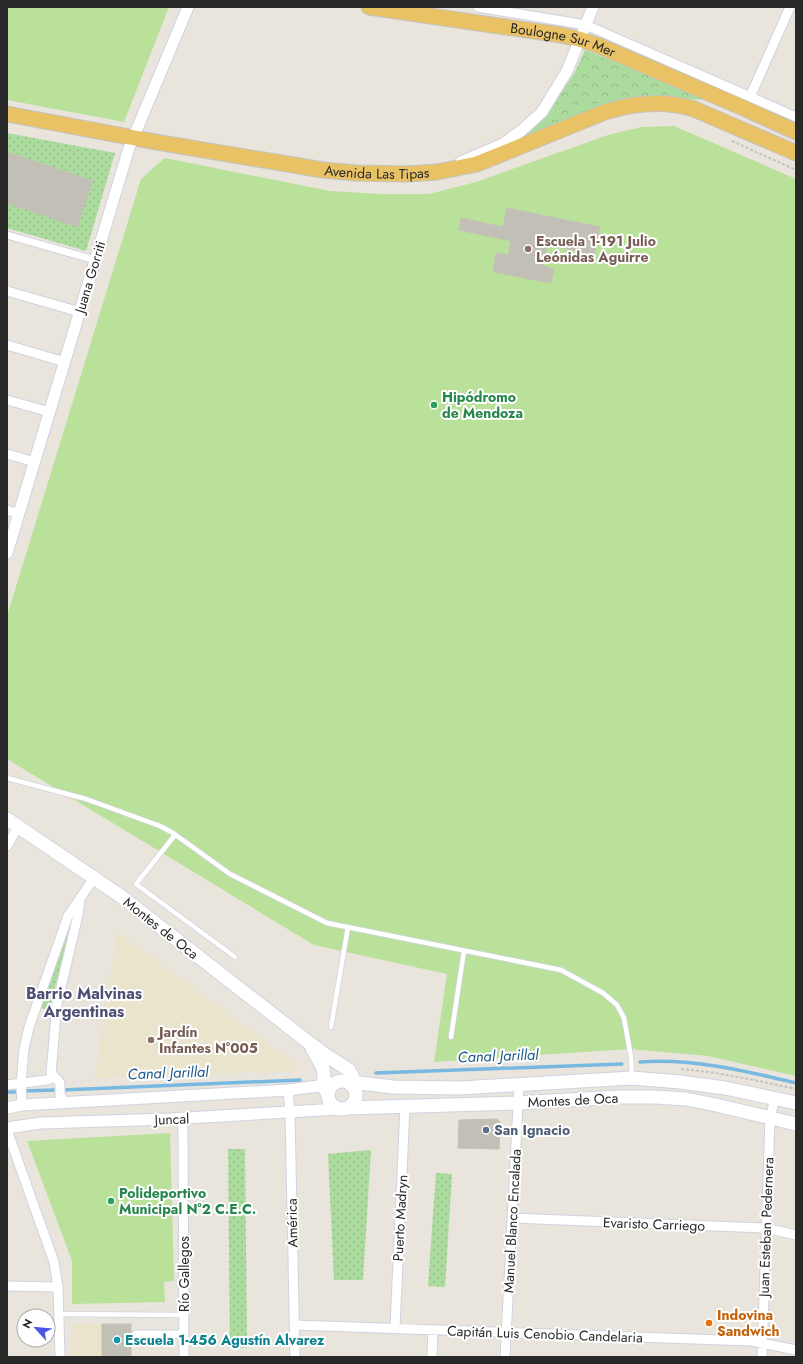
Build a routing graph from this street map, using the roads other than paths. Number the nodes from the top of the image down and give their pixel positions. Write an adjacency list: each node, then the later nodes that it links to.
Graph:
1 (188, 7): 12 (street, Juana Gorriti)
2 (369, 7): 7 (highway, Boulogne Sur Mer)
3 (478, 7): 6 (street, Boulogne Sur Mer)
4 (593, 7): 6 (street)
5 (790, 7): 8 (street)
6 (586, 25): 7 (street); 8 (street, Boulogne Sur Mer)
7 (579, 39): 8 (highway, Boulogne Sur Mer); 14 (street)
8 (748, 103): 10 (street, Boulogne Sur Mer); 11 (highway)
9 (7, 114): 12 (highway, Avenida Las Tipas)
10 (796, 118)
11 (796, 132)
12 (133, 137): 14 (highway, Avenida Las Tipas); 16 (street, Juana Gorriti)
13 (796, 153): 14 (highway, Avenida Las Tipas)
14 (437, 172)
15 (7, 235): 16 (street)
16 (95, 260): 18 (street, Juana Gorriti)
17 (7, 291): 18 (street)
18 (80, 312): 20 (street, Juana Gorriti)
19 (7, 345): 20 (street)
20 (65, 362): 22 (street, Juana Gorriti)
21 (7, 400): 22 (street)
22 (50, 412): 24 (street, Juana Gorriti)
23 (7, 454): 24 (street)
24 (35, 462): 26 (street, Juana Gorriti)
25 (7, 510): 26 (street)
26 (19, 514): 27 (street, Juana Gorriti)
27 (7, 553)
28 (7, 778): 31 (lane)
29 (7, 819): 30 (main road, Montes de Oca)
30 (18, 827): 32 (street); 33 (main road, Montes de Oca)
31 (175, 834): 35 (lane); 37 (lane)
32 (7, 846)
33 (94, 878): 34 (street); 40 (main road, Montes de Oca)
34 (80, 898): 41 (street); 43 (street)
35 (348, 927): 36 (lane); 38 (lane)
36 (464, 951): 39 (lane); 42 (lane)
37 (235, 957)
38 (331, 1027)
39 (451, 1038)
40 (309, 1043): 46 (main road, Montes de Oca); 46 (main road, Montes de Oca)
41 (54, 1077): 43 (street); 49 (street)
42 (632, 1078): 45 (main road, Montes de Oca); 48 (main road, Montes de Oca)
43 (21, 1083): 44 (street); 52 (street)
44 (7, 1085)
45 (519, 1085): 46 (main road, Montes de Oca); 50 (street, Manuel Blanco Encalada)
46 (340, 1086): 47 (street, Juncal); 55 (main road); 55 (main road)
47 (288, 1090): 49 (street, Juncal); 56 (street, América)
48 (775, 1098): 51 (main road, Montes de Oca); 57 (street, Juan Esteban Pedernera)
49 (65, 1103): 52 (street, Juncal)
50 (518, 1103): 53 (main road, Montes de Oca); 57 (main road, Montes de Oca); 61 (street, Manuel Blanco Encalada)
51 (796, 1103)
52 (22, 1105): 54 (street, Juncal)
53 (405, 1107): 55 (main road, Montes de Oca); 69 (street, Puerto Madryn)
54 (7, 1108)
55 (343, 1109): 56 (street, Juncal)
56 (290, 1113): 58 (street, Juncal); 68 (street, América)
57 (770, 1118): 59 (main road, Montes de Oca); 62 (street, Juan Esteban Pedernera)
58 (182, 1119): 60 (street, Juncal); 67 (street, Río Gallegos)
59 (796, 1124)
60 (7, 1129): 65 (street)
61 (512, 1218): 62 (street, Evaristo Carriego); 71 (street, Manuel Blanco Encalada)
62 (766, 1228): 63 (street, Evaristo Carriego); 74 (street, Juan Esteban Pedernera)
63 (796, 1235)
64 (7, 1286): 65 (street)
65 (58, 1286): 66 (street)
66 (60, 1314): 67 (lane); 76 (street)
67 (184, 1315): 73 (street, Río Gallegos)
68 (294, 1325): 69 (street, Capitán Luis Cenobio Candelaria); 78 (street, América)
69 (395, 1328): 70 (street, Capitán Luis Cenobio Candelaria)
70 (433, 1330): 71 (street, Capitán Luis Cenobio Candelaria); 79 (street)
71 (506, 1332): 74 (street, Capitán Luis Cenobio Candelaria); 80 (street, Manuel Blanco Encalada)
72 (136, 1334): 73 (street)
73 (184, 1334): 77 (street, Río Gallegos)
74 (763, 1343): 75 (street, Capitán Luis Cenobio Candelaria); 81 (street, Juan Esteban Pedernera)
75 (796, 1350)
76 (60, 1357)
77 (184, 1357)
78 (295, 1357)
79 (432, 1357)
80 (505, 1357)
81 (762, 1357)

